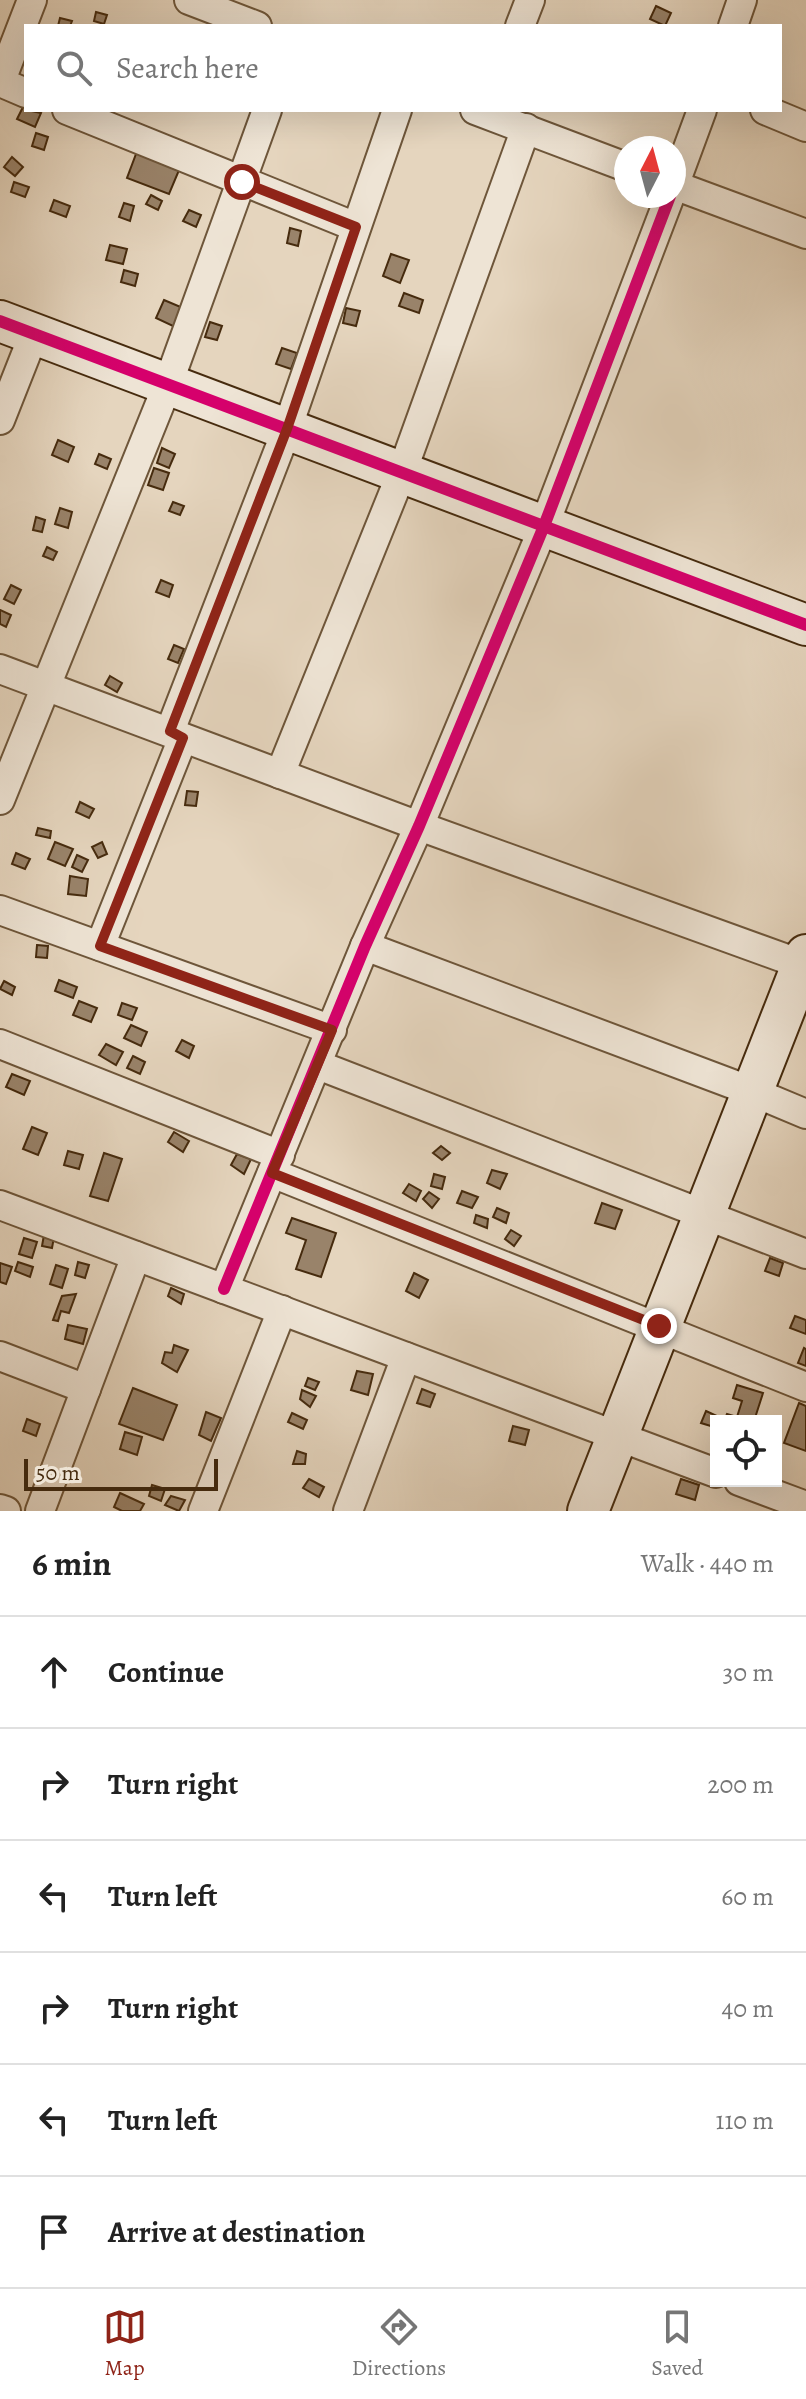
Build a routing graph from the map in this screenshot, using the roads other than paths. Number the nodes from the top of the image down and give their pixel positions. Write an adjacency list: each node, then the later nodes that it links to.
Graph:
1 (32, 0): 8 (street)
2 (189, 0): 5 (street)
3 (530, 0): 6 (street)
4 (742, 0): 7 (street)
5 (252, 24)
6 (521, 24)
7 (734, 24)
8 (0, 83): 9 (street)
9 (24, 92)
10 (72, 112): 20 (street)
11 (266, 112): 20 (street)
12 (396, 112): 23 (street)
13 (485, 112): 17 (street)
14 (701, 112): 18 (street)
15 (770, 112): 16 (street)
16 (806, 127)
17 (526, 128): 19 (street); 29 (street)
18 (686, 153)
19 (614, 162)
20 (242, 182): 23 (street); 26 (street)
21 (686, 190): 24 (street)
22 (665, 208): 30 (street)
23 (356, 227): 28 (street)
24 (806, 234)
25 (17, 327): 26 (street); 27 (street)
26 (168, 384): 28 (street); 33 (street)
27 (0, 420)
28 (287, 429): 29 (street); 34 (street)
29 (402, 472): 30 (street); 35 (street)
30 (544, 526): 31 (street); 37 (street)
31 (806, 625)
32 (0, 669): 33 (street)
33 (46, 686): 34 (street); 36 (street)
34 (177, 734): 35 (street); 39 (street)
35 (280, 774): 37 (street)
36 (0, 800)
37 (419, 826): 40 (street); 41 (street)
38 (0, 910): 39 (street)
39 (100, 946): 42 (street)
40 (365, 946): 42 (street); 45 (street)
41 (805, 961): 45 (street)
42 (332, 1030): 44 (street)
43 (0, 1044): 47 (street)
44 (318, 1065): 47 (street); 49 (street)
45 (751, 1091): 46 (street); 49 (street)
46 (806, 1114)
47 (276, 1164): 52 (street); 54 (street)
48 (0, 1205): 51 (street)
49 (705, 1214): 50 (street); 54 (street)
50 (806, 1254)
51 (136, 1256): 52 (street); 58 (street)
52 (224, 1289): 53 (street)
53 (282, 1310): 56 (street); 66 (street)
54 (659, 1326): 57 (street); 59 (street)
55 (0, 1356): 58 (street)
56 (406, 1357): 59 (street); 67 (street)
57 (806, 1387)
58 (86, 1389): 65 (street)
59 (616, 1435): 60 (street); 68 (street)
60 (710, 1471)
61 (755, 1487): 62 (street)
62 (806, 1506)
63 (0, 1509): 64 (street)
64 (6, 1511)
65 (40, 1511)
66 (203, 1511)
67 (348, 1511)
68 (588, 1511)

